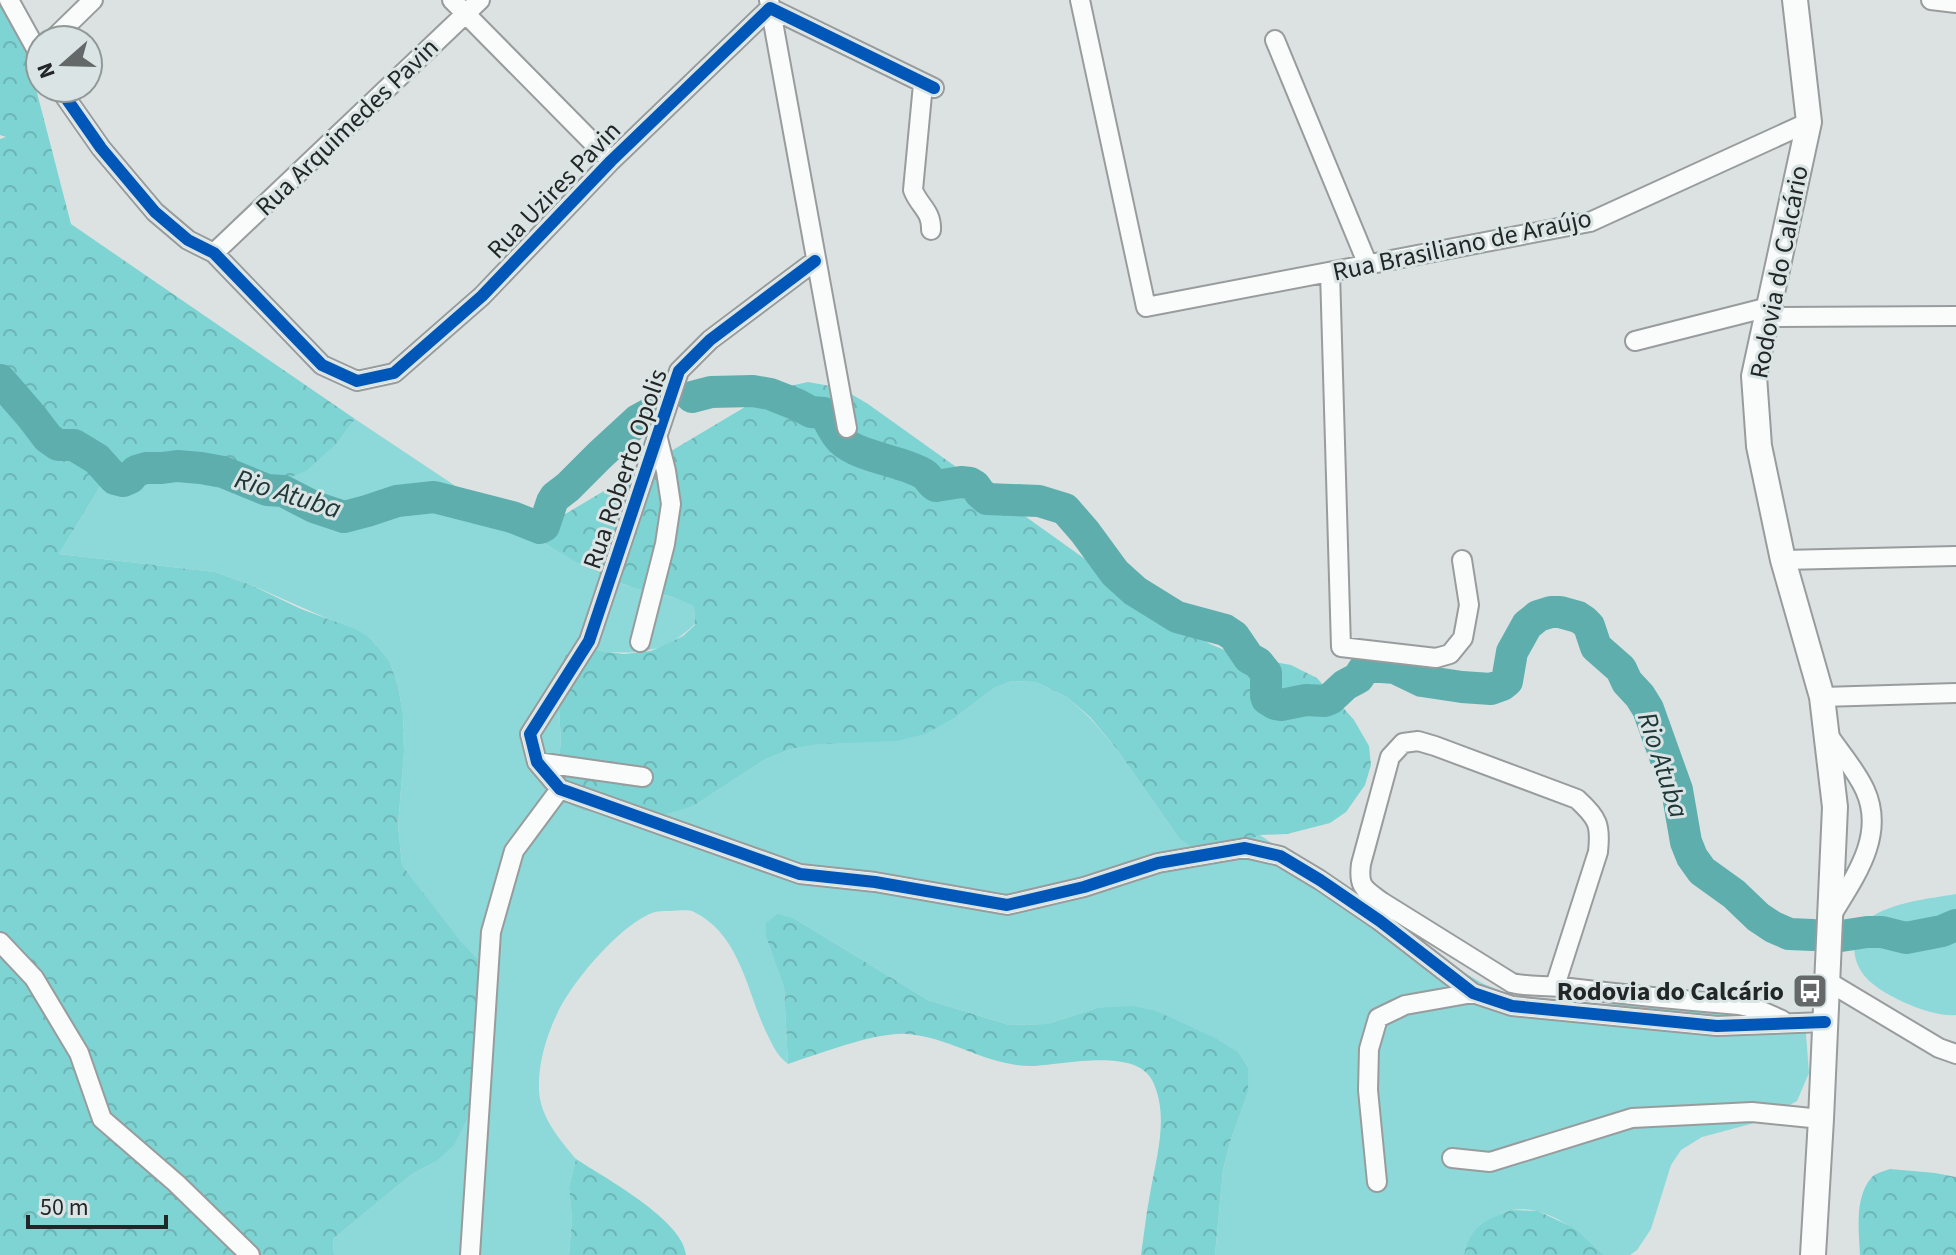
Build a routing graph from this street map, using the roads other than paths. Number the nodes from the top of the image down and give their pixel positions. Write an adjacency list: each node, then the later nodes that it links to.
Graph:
1 (9, 0): 11 (street)
2 (93, 0): 10 (street)
3 (452, 0): 9 (street)
4 (1080, 0): 20 (street, Rua Brasiliano de Araújo)
5 (1795, 0): 14 (main road, Rodovia do Calcário)
6 (1931, 0): 7 (street)
7 (1956, 3)
8 (769, 4): 15 (street, Rua Uzires Pavin); 16 (street); 18 (street)
9 (473, 7): 15 (street); 17 (street, Rua Arquimedes Pavin)
10 (68, 24)
11 (24, 26)
12 (1275, 40): 19 (street)
13 (70, 104): 17 (street)
14 (1809, 122): 19 (street, Rua Brasiliano de Araújo); 21 (main road, Rodovia do Calcário)
15 (611, 161): 17 (street, Rua Uzires Pavin)
16 (931, 230)
17 (214, 253)
18 (815, 261): 24 (street); 25 (street, Rua Roberto Opolis)
19 (1368, 265): 20 (street, Rua Brasiliano de Araújo)
20 (1330, 272): 27 (street)
21 (1768, 312): 22 (street); 23 (street); 28 (main road, Rodovia do Calcário)
22 (1956, 316)
23 (1635, 341)
24 (847, 428)
25 (657, 435): 29 (street); 33 (street, Rua Roberto Opolis)
26 (1956, 556): 28 (street)
27 (1462, 560)
28 (1783, 560): 31 (main road, Rodovia do Calcário)
29 (640, 642)
30 (1956, 693): 31 (street)
31 (1822, 697): 32 (main road, Rodovia do Calcário)
32 (1826, 733): 36 (main road, Rodovia do Calcário); 36 (street)
33 (537, 762): 34 (street); 35 (street)
34 (643, 777)
35 (560, 789): 40 (street); 48 (street)
36 (1831, 916): 38 (main road, Rodovia do Calcário)
37 (0, 942): 47 (street)
38 (1827, 981): 41 (main road, Rodovia do Calcário); 43 (street)
39 (1555, 986): 39 (street); 42 (street)
40 (1473, 993): 42 (street); 46 (street)
41 (1825, 1022): 42 (street); 44 (main road, Rodovia do Calcário)
42 (1788, 1023)
43 (1956, 1054)
44 (1821, 1119): 45 (street); 49 (main road, Rodovia do Calcário)
45 (1452, 1158)
46 (1377, 1182)
47 (250, 1255)
48 (470, 1255)
49 (1813, 1255)

